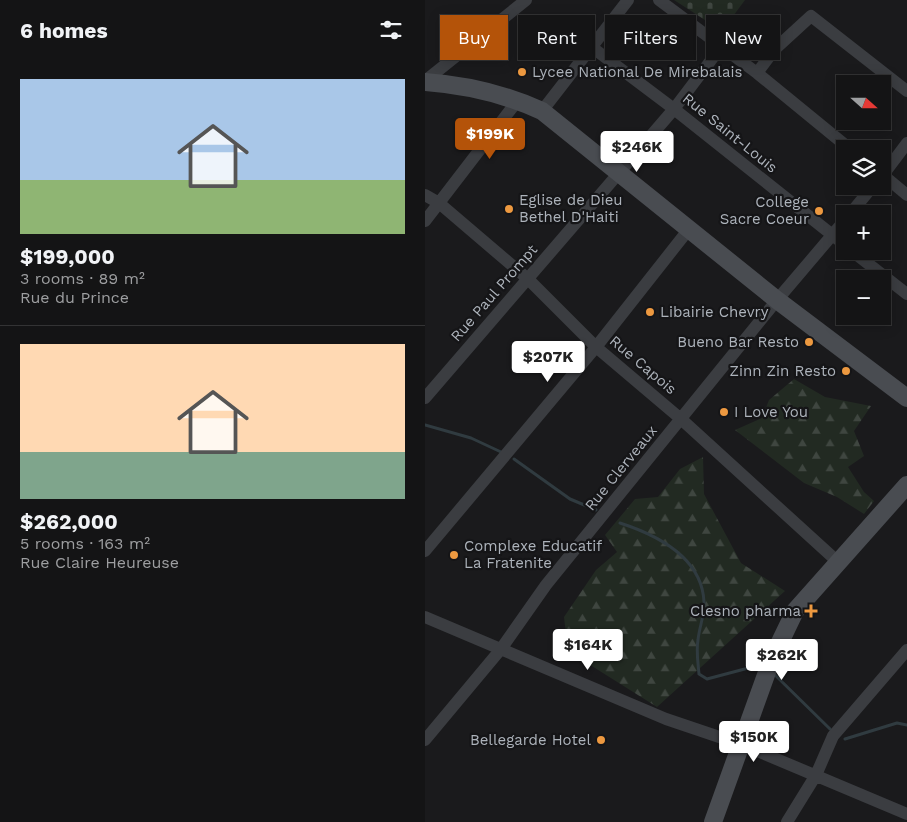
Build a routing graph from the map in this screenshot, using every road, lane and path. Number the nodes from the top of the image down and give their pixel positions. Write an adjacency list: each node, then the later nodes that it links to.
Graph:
1 (526, 0): 11 (street)
2 (628, 0): 5 (street)
3 (659, 0): 4 (street)
4 (706, 35)
5 (595, 45)
6 (595, 49): 14 (street, Rue Saint-Louis)
7 (583, 60): 15 (street)
8 (711, 60): 14 (street, Rue Paul Prompt)
9 (739, 60): 10 (street)
10 (757, 73): 12 (street); 16 (street)
11 (425, 82): 13 (main road)
12 (907, 91)
13 (518, 100): 15 (main road); 24 (street)
14 (674, 108): 19 (street, Rue Paul Prompt); 29 (street, Rue Saint-Louis)
15 (542, 111): 19 (main road)
16 (839, 140)
17 (907, 143): 18 (street)
18 (891, 164)
19 (618, 174): 27 (main road); 32 (street, Rue Paul Prompt)
20 (891, 182): 23 (street)
21 (425, 195): 24 (street, Rue Capois)
22 (866, 195): 25 (street)
23 (907, 195)
24 (439, 203): 26 (street); 32 (street, Rue Capois)
25 (857, 205)
26 (425, 221)
27 (689, 229): 34 (main road); 35 (street)
28 (836, 230): 29 (street, Rue Clerveaux)
29 (832, 235): 30 (street, Rue Saint-Louis); 34 (street, Rue Clerveaux)
30 (836, 238)
31 (864, 260): 33 (street)
32 (528, 278): 35 (street, Rue Capois); 37 (street, Rue Paul Prompt)
33 (907, 294)
34 (777, 300): 36 (main road); 38 (street, Rue Clerveaux)
35 (596, 347): 38 (street, Rue Capois); 40 (street)
36 (906, 394)
37 (425, 398)
38 (681, 419): 41 (street, Rue Capois); 43 (street, Rue Clerveaux)
39 (907, 485): 41 (main road)
40 (425, 551)
41 (838, 562): 46 (main road)
42 (425, 617): 43 (street)
43 (501, 649): 45 (street, Rue Clerveaux); 46 (street)
44 (907, 650): 47 (street)
45 (425, 740)
46 (743, 745): 47 (street); 49 (main road)
47 (816, 775): 48 (street); 50 (street)
48 (907, 814)
49 (713, 822)
50 (787, 822)

